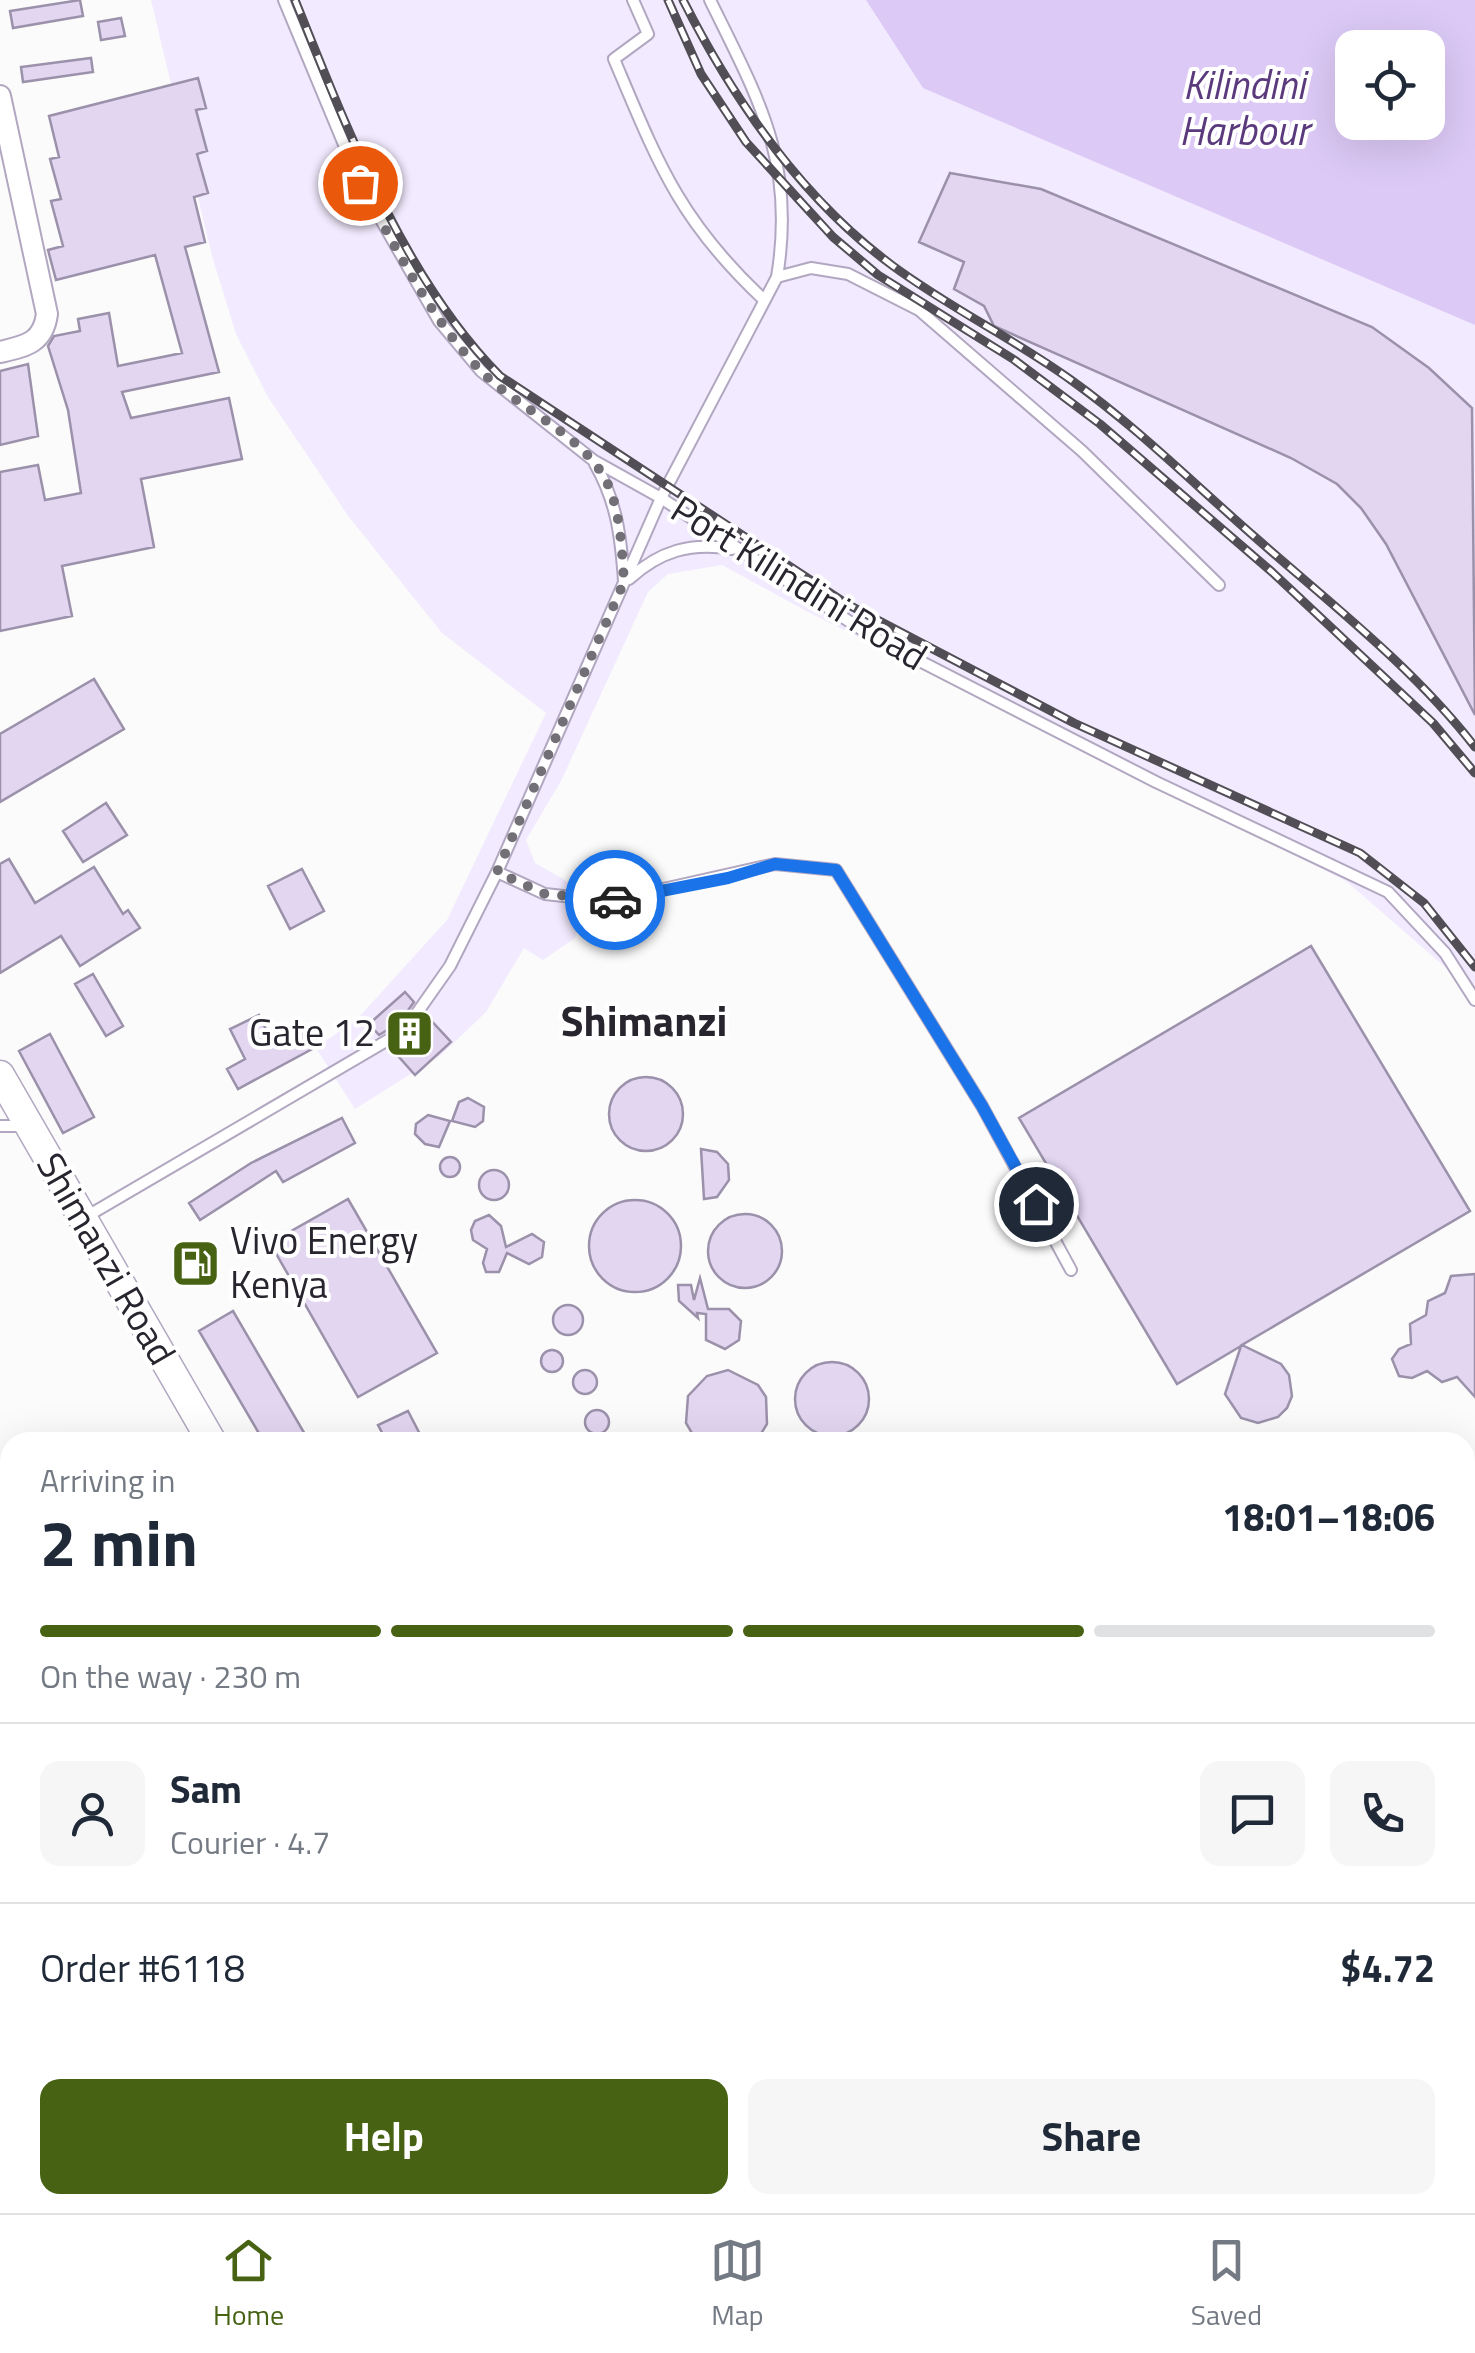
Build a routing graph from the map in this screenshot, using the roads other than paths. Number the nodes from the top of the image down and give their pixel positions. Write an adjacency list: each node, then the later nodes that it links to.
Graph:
1 (284, 0): 8 (lane, Port Kilindini Road)
2 (633, 0): 6 (lane)
3 (710, 0): 5 (lane)
4 (0, 96): 7 (street)
5 (776, 278): 6 (lane); 12 (lane)
6 (763, 299): 9 (lane)
7 (0, 352)
8 (592, 460): 9 (lane, Port Kilindini Road); 11 (lane)
9 (661, 498): 10 (lane, Port Kilindini Road); 11 (lane)
10 (738, 550): 11 (lane); 14 (lane, Port Kilindini Road)
11 (624, 582): 13 (lane)
12 (1218, 586)
13 (497, 872): 18 (lane); 19 (lane)
14 (1475, 1000)
15 (0, 1075): 17 (main road, Shimanzi Road)
16 (0, 1126): 17 (lane)
17 (29, 1126): 18 (main road, Shimanzi Road)
18 (83, 1218): 20 (main road, Shimanzi Road)
19 (1071, 1270)
20 (206, 1432)

